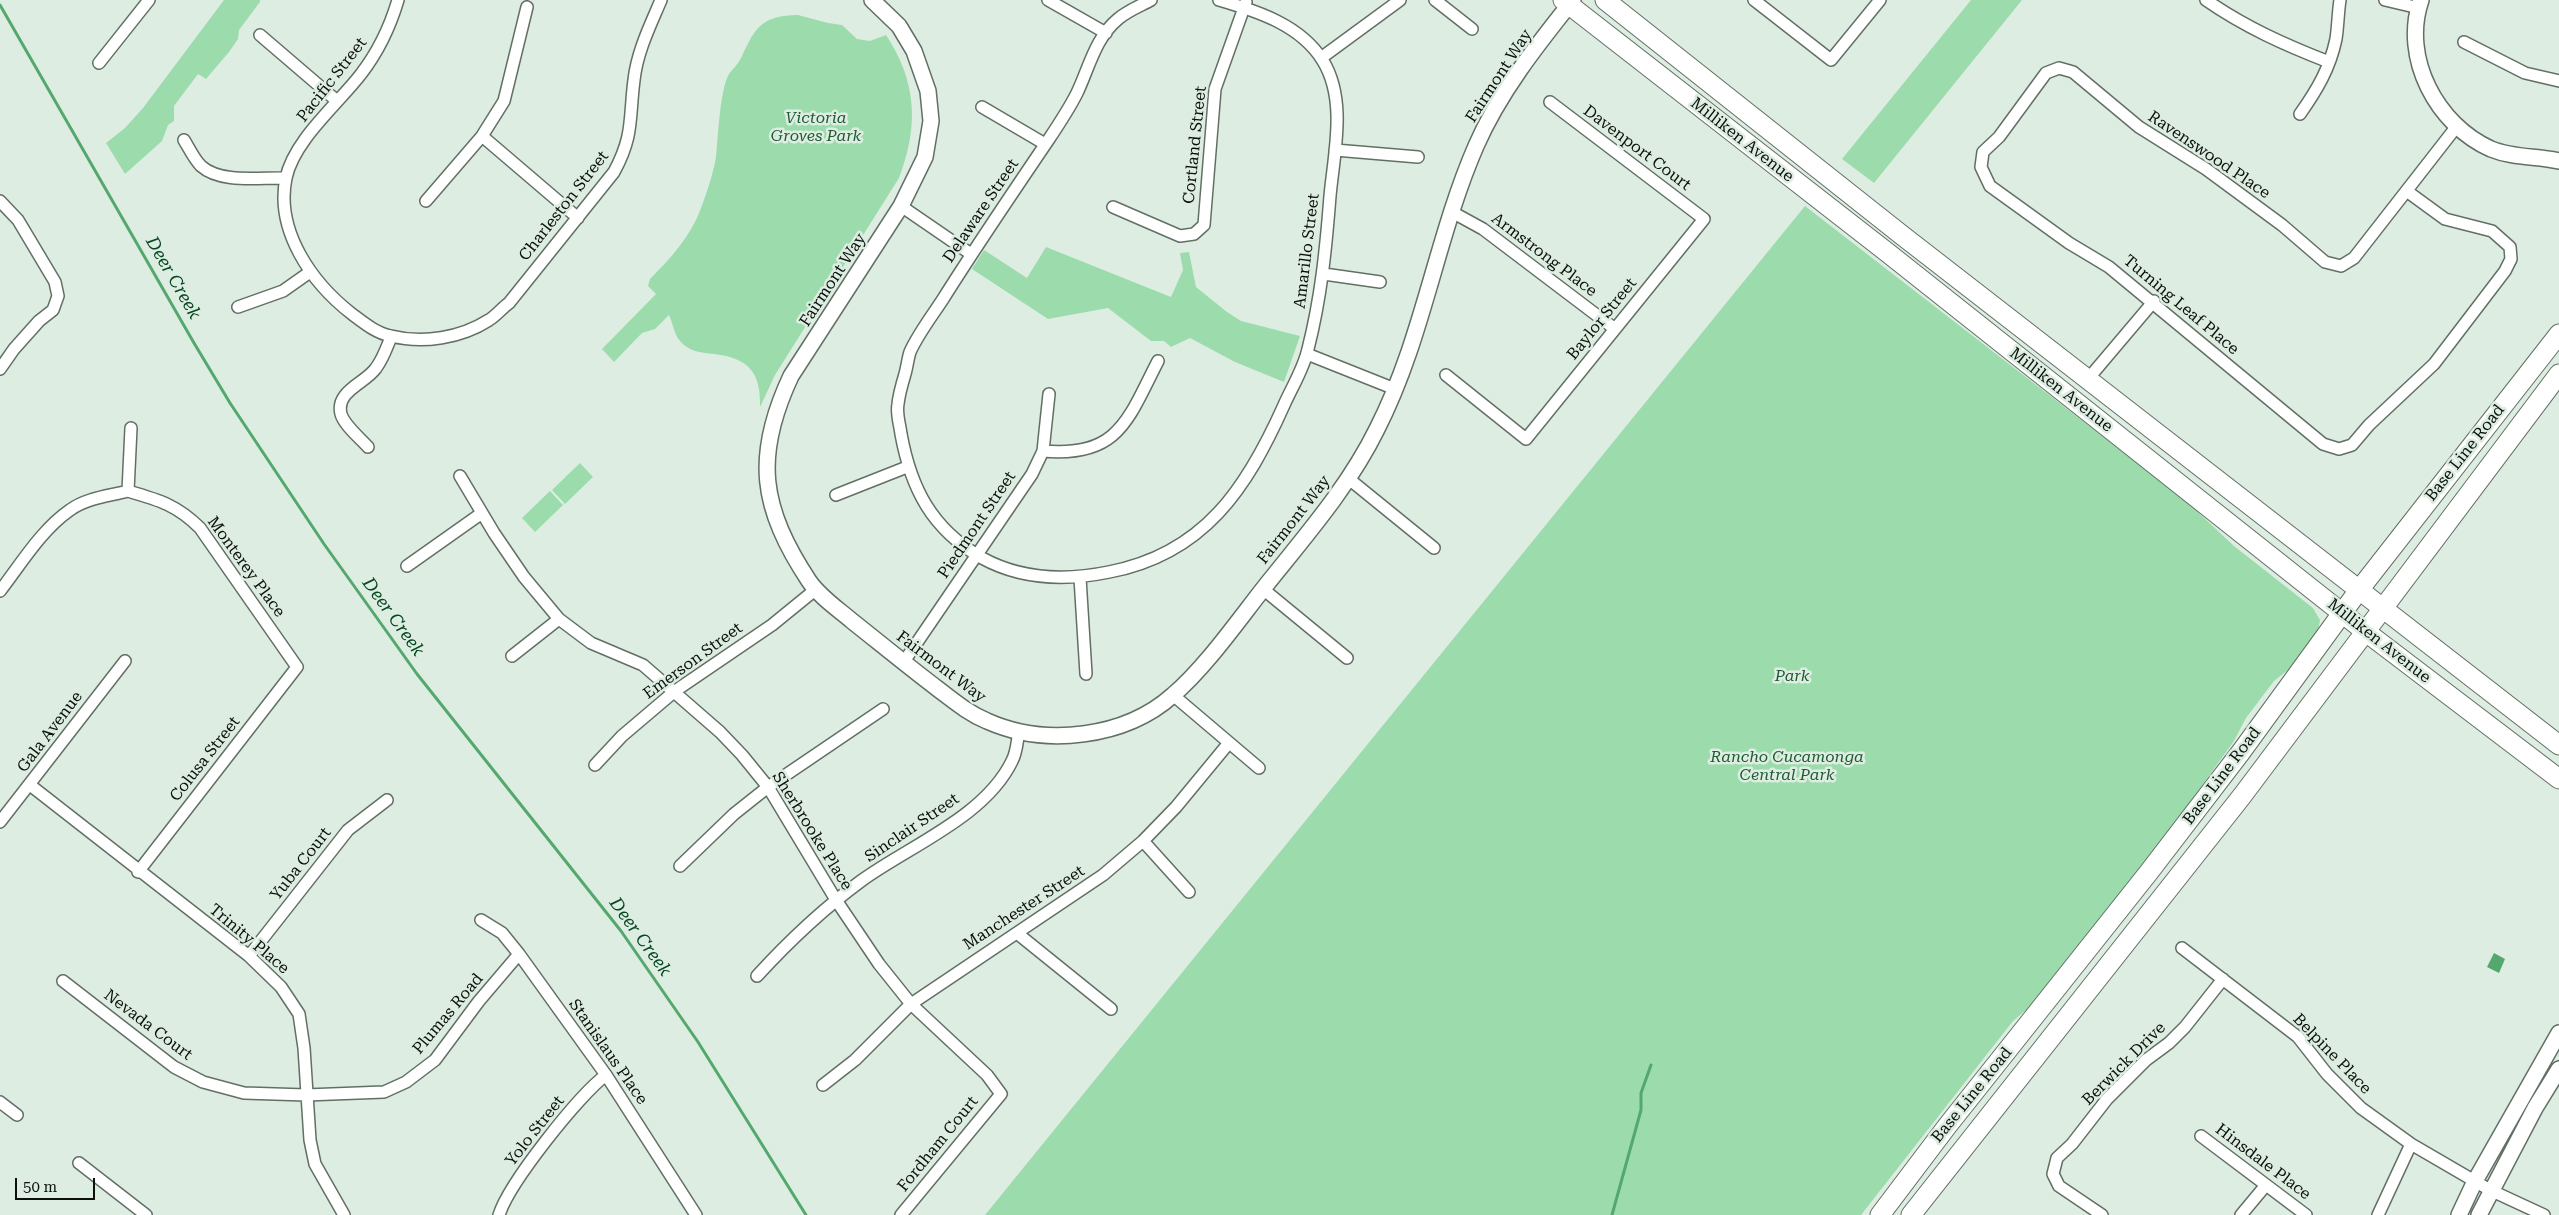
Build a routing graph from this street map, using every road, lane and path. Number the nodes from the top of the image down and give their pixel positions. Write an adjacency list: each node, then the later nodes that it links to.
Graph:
1 (149, 0): 27 (street)
2 (398, 0): 29 (street, Pacific Street)
3 (661, 0): 48 (street, Charleston Street)
4 (872, 0): 19 (street, Fairmont Way)
5 (1048, 0): 22 (street)
6 (1151, 0): 22 (street, Delaware Street)
7 (1219, 0): 17 (street)
8 (1400, 0): 25 (street)
9 (1434, 0): 21 (street)
10 (1605, 0): 64 (main road, Milliken Avenue)
11 (1754, 0): 12 (street)
12 (1880, 0)
13 (2206, 0): 26 (street)
14 (2340, 0): 26 (street)
15 (2385, 0): 18 (street)
16 (1568, 2): 47 (street, Fairmont Way); 85 (main road, Milliken Avenue)
17 (1245, 4): 25 (street, Amarillo Street); 46 (street, Cortland Street)
18 (2420, 4): 33 (street)
19 (888, 5): 45 (street, Fairmont Way)
20 (527, 7): 34 (street)
21 (1472, 29)
22 (1106, 33): 36 (street, Delaware Street)
23 (260, 35): 29 (street)
24 (2464, 42): 28 (street)
25 (1321, 58): 37 (street, Amarillo Street)
26 (2329, 62): 32 (street)
27 (99, 63)
28 (2559, 81)
29 (337, 101): 41 (street, Pacific Street)
30 (1550, 102): 49 (street, Davenport Court)
31 (982, 107): 36 (street)
32 (2300, 114)
33 (2457, 126): 39 (street); 42 (street)
34 (482, 136): 44 (street); 48 (street)
35 (184, 140): 41 (street)
36 (1045, 144): 50 (street, Delaware Street)
37 (1334, 150): 38 (street); 52 (street, Amarillo Street)
38 (1418, 157)
39 (2559, 161)
40 (1980, 167): 42 (street, Ravenswood Place); 54 (street, Turning Leaf Place)
41 (286, 178): 51 (street)
42 (2408, 192): 54 (street, Turning Leaf Place)
43 (0, 201): 61 (street)
44 (426, 201)
45 (901, 206): 50 (street); 81 (street, Fairmont Way)
46 (1113, 207)
47 (1452, 212): 56 (street, Armstrong Place); 65 (street, Fairmont Way)
48 (578, 218): 58 (street, Charleston Street)
49 (1704, 219): 56 (street, Baylor Street)
50 (971, 254): 70 (street, Delaware Street)
51 (310, 272): 55 (street); 58 (street)
52 (1324, 274): 53 (street); 59 (street, Amarillo Street)
53 (1380, 282)
54 (2154, 301): 64 (street)
55 (238, 307)
56 (1615, 329): 63 (street, Baylor Street)
57 (2559, 334): 82 (main road, Base Line Road)
58 (391, 337): 68 (street)
59 (1307, 354): 65 (street); 79 (street, Amarillo Street)
60 (1158, 361): 69 (street)
61 (0, 369)
62 (2559, 374): 84 (main road, Base Line Road)
63 (1446, 375)
64 (2088, 379): 82 (main road, Milliken Avenue)
65 (1395, 389): 72 (street, Fairmont Way)
66 (1049, 394): 69 (street, Piedmont Street)
67 (131, 428): 73 (street)
68 (368, 447)
69 (1043, 451): 77 (street, Piedmont Street)
70 (907, 467): 74 (street); 77 (street, Delaware Street)
71 (460, 476): 75 (street, Sherbrooke Place)
72 (1349, 479): 76 (street); 80 (street, Fairmont Way)
73 (128, 491): 83 (street); 92 (street, Monterey Place)
74 (836, 495)
75 (482, 514): 78 (street); 86 (street, Sherbrooke Place)
76 (1434, 548)
77 (977, 555): 79 (street, Amarillo Street); 91 (street, Piedmont Street)
78 (407, 566)
79 (1080, 578): 93 (street)
80 (1263, 589): 89 (street); 95 (street, Fairmont Way)
81 (815, 590): 91 (street, Fairmont Way); 94 (street, Emerson Street)
82 (2359, 590): 84 (main road, Milliken Avenue); 85 (main road, Base Line Road)
83 (0, 591)
84 (2382, 607): 87 (main road, Base Line Road); 99 (main road, Milliken Avenue)
85 (2342, 613): 87 (main road, Milliken Avenue); 141 (main road, Base Line Road)
86 (559, 619): 88 (street); 94 (street, Sherbrooke Place)
87 (2366, 632): 102 (main road, Milliken Avenue); 142 (main road, Base Line Road)
88 (512, 656)
89 (1347, 658)
90 (125, 661): 103 (street, Gala Avenue)
91 (903, 663): 97 (street, Fairmont Way)
92 (297, 667): 109 (street, Colusa Street)
93 (1086, 674)
94 (675, 691): 100 (street, Emerson Street); 104 (street, Sherbrooke Place)
95 (1173, 695): 97 (street, Fairmont Way); 98 (street)
96 (883, 708): 104 (street)
97 (1019, 731): 111 (street, Sinclair Street)
98 (1228, 744): 101 (street); 107 (street, Manchester Street)
99 (2559, 745)
100 (595, 765)
101 (1259, 768)
102 (2559, 779)
103 (30, 785): 106 (street, Gala Avenue); 109 (street, Trinity Place)
104 (768, 787): 108 (street); 111 (street, Sherbrooke Place)
105 (387, 800): 116 (street, Yuba Court)
106 (0, 822)
107 (1143, 841): 110 (street); 113 (street, Manchester Street)
108 (680, 866)
109 (138, 872): 116 (street, Trinity Place)
110 (1189, 892)
111 (836, 900): 117 (street, Sinclair Street); 120 (street, Sherbrooke Place)
112 (481, 920): 115 (street, Stanislaus Place)
113 (1018, 934): 120 (street, Manchester Street); 121 (street)
114 (2182, 948): 118 (street, Belpine Place)
115 (519, 954): 124 (street, Stanislaus Place); 127 (street, Plumas Road)
116 (249, 956): 127 (street, Trinity Place)
117 (757, 976)
118 (2222, 979): 131 (street, Belpine Place); 143 (street, Berwick Drive)
119 (63, 981): 127 (street, Nevada Court)
120 (911, 1004): 125 (street, Manchester Street); 126 (street, Sherbrooke Place)
121 (1111, 1009)
122 (2559, 1033): 133 (street)
123 (2559, 1069): 135 (street)
124 (606, 1074): 138 (street, Yolo Street); 139 (street, Stanislaus Place)
125 (823, 1085)
126 (1000, 1094): 140 (street, Fordham Court)
127 (306, 1095): 137 (street, Trinity Place)
128 (0, 1102): 129 (street)
129 (17, 1115)
130 (2201, 1136): 134 (street, Hinsdale Place)
131 (2411, 1144): 133 (street, Belpine Place); 146 (street)
132 (80, 1163): 136 (street)
133 (2475, 1181): 135 (street, Belpine Place); 147 (street)
134 (2266, 1185): 144 (street); 145 (street, Hinsdale Place)
135 (2490, 1190): 148 (street); 149 (street, Belpine Place)
136 (146, 1215)
137 (344, 1215)
138 (499, 1215)
139 (696, 1215)
140 (901, 1215)
141 (1880, 1215)
142 (1911, 1215)
143 (2102, 1215)
144 (2241, 1215)
145 (2306, 1215)
146 (2378, 1215)
147 (2459, 1215)
148 (2479, 1215)
149 (2544, 1215)

